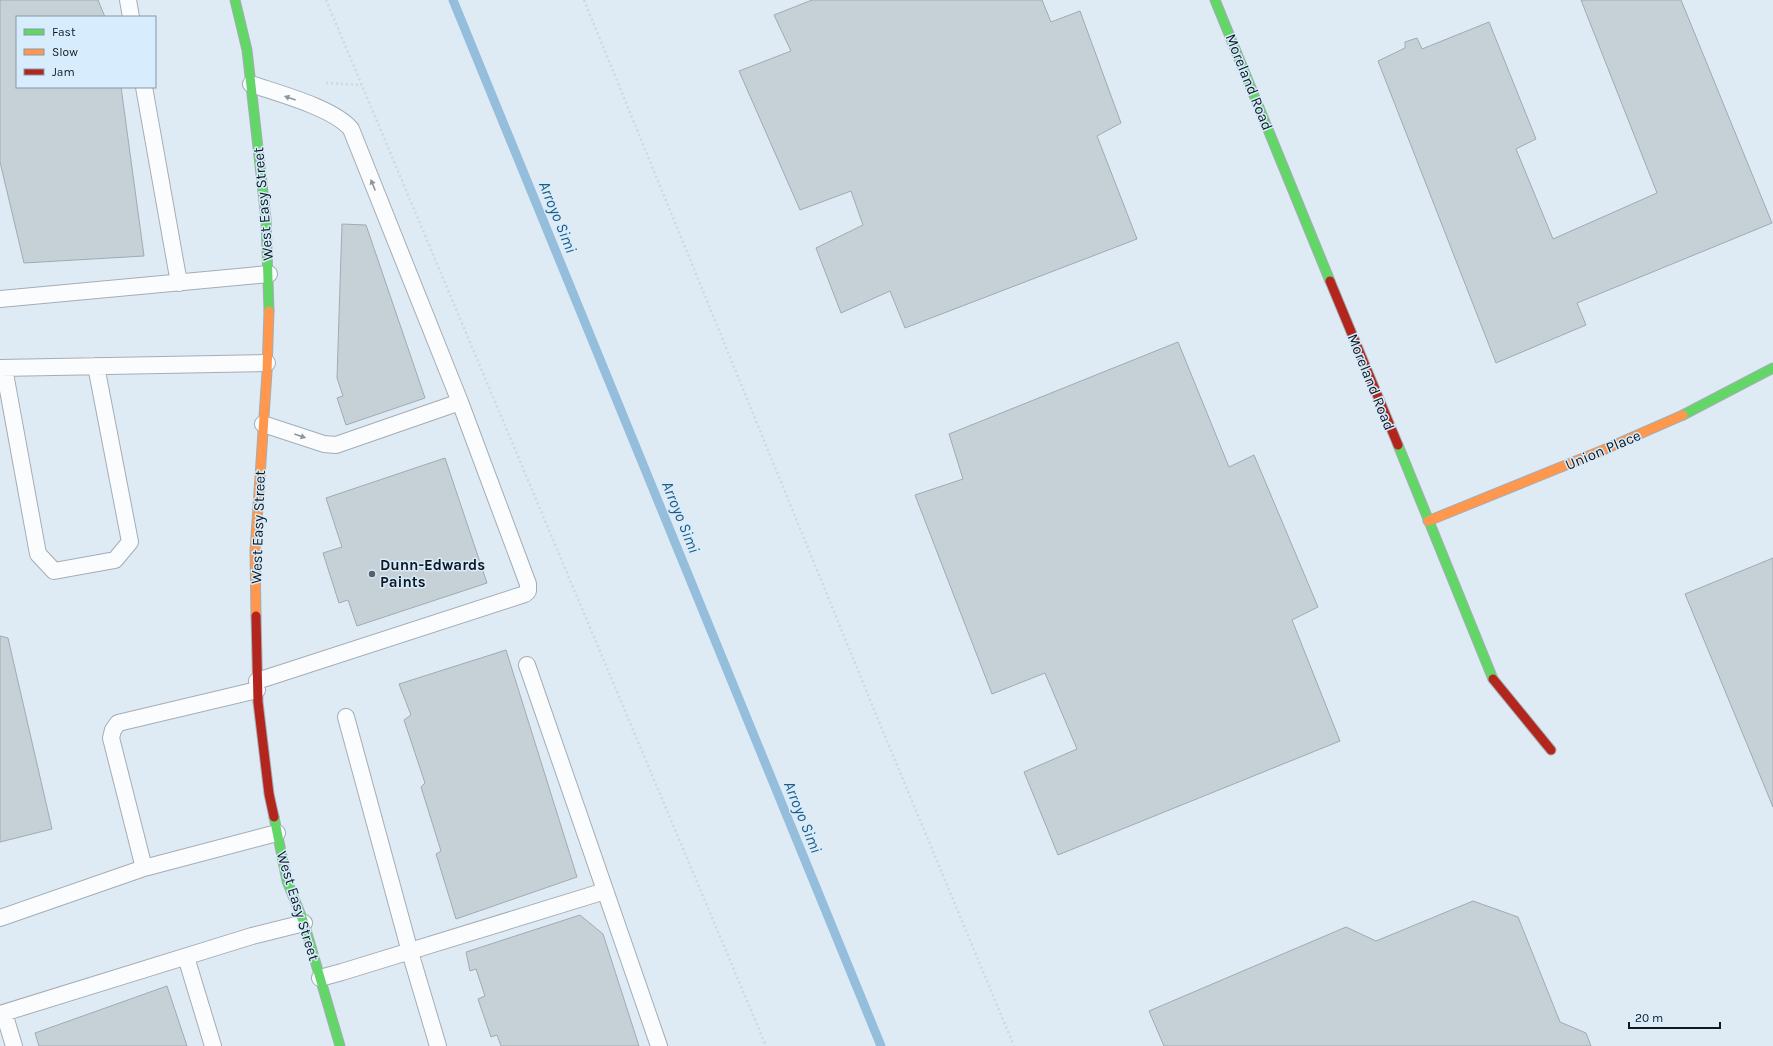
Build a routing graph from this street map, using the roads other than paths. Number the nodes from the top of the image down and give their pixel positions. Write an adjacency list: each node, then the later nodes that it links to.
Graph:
1 (128, 0): 4 (lane)
2 (235, 0): 5 (street, West Easy Street)
3 (1215, 0): 16 (street, Moreland Road)
4 (131, 16)
5 (251, 84): 7 (street, West Easy Street); 14 (lane, one-way to 5)
6 (144, 88): 8 (lane)
7 (269, 274): 8 (lane); 10 (street, West Easy Street)
8 (179, 283): 9 (lane)
9 (0, 299)
10 (267, 362): 11 (lane); 15 (street, West Easy Street)
11 (96, 366): 12 (lane); 12 (lane)
12 (2, 368)
13 (1773, 368): 16 (street, Union Place)
14 (460, 402): 15 (lane, one-way to 14); 18 (lane)
15 (264, 424): 18 (street, West Easy Street)
16 (1428, 521): 20 (street, Moreland Road)
17 (527, 665): 23 (lane)
18 (257, 686): 21 (street, West Easy Street); 22 (lane)
19 (346, 717): 26 (lane)
20 (1551, 750)
21 (277, 833): 22 (lane); 25 (street, West Easy Street)
22 (144, 868): 24 (lane)
23 (605, 892): 26 (lane); 34 (lane)
24 (0, 918)
25 (304, 923): 27 (lane); 28 (street, West Easy Street)
26 (410, 952): 28 (lane); 33 (lane)
27 (186, 957): 29 (lane); 31 (lane)
28 (320, 978): 32 (street, West Easy Street)
29 (2, 1013): 30 (lane)
30 (14, 1046)
31 (213, 1046)
32 (340, 1046)
33 (438, 1046)
34 (658, 1046)

